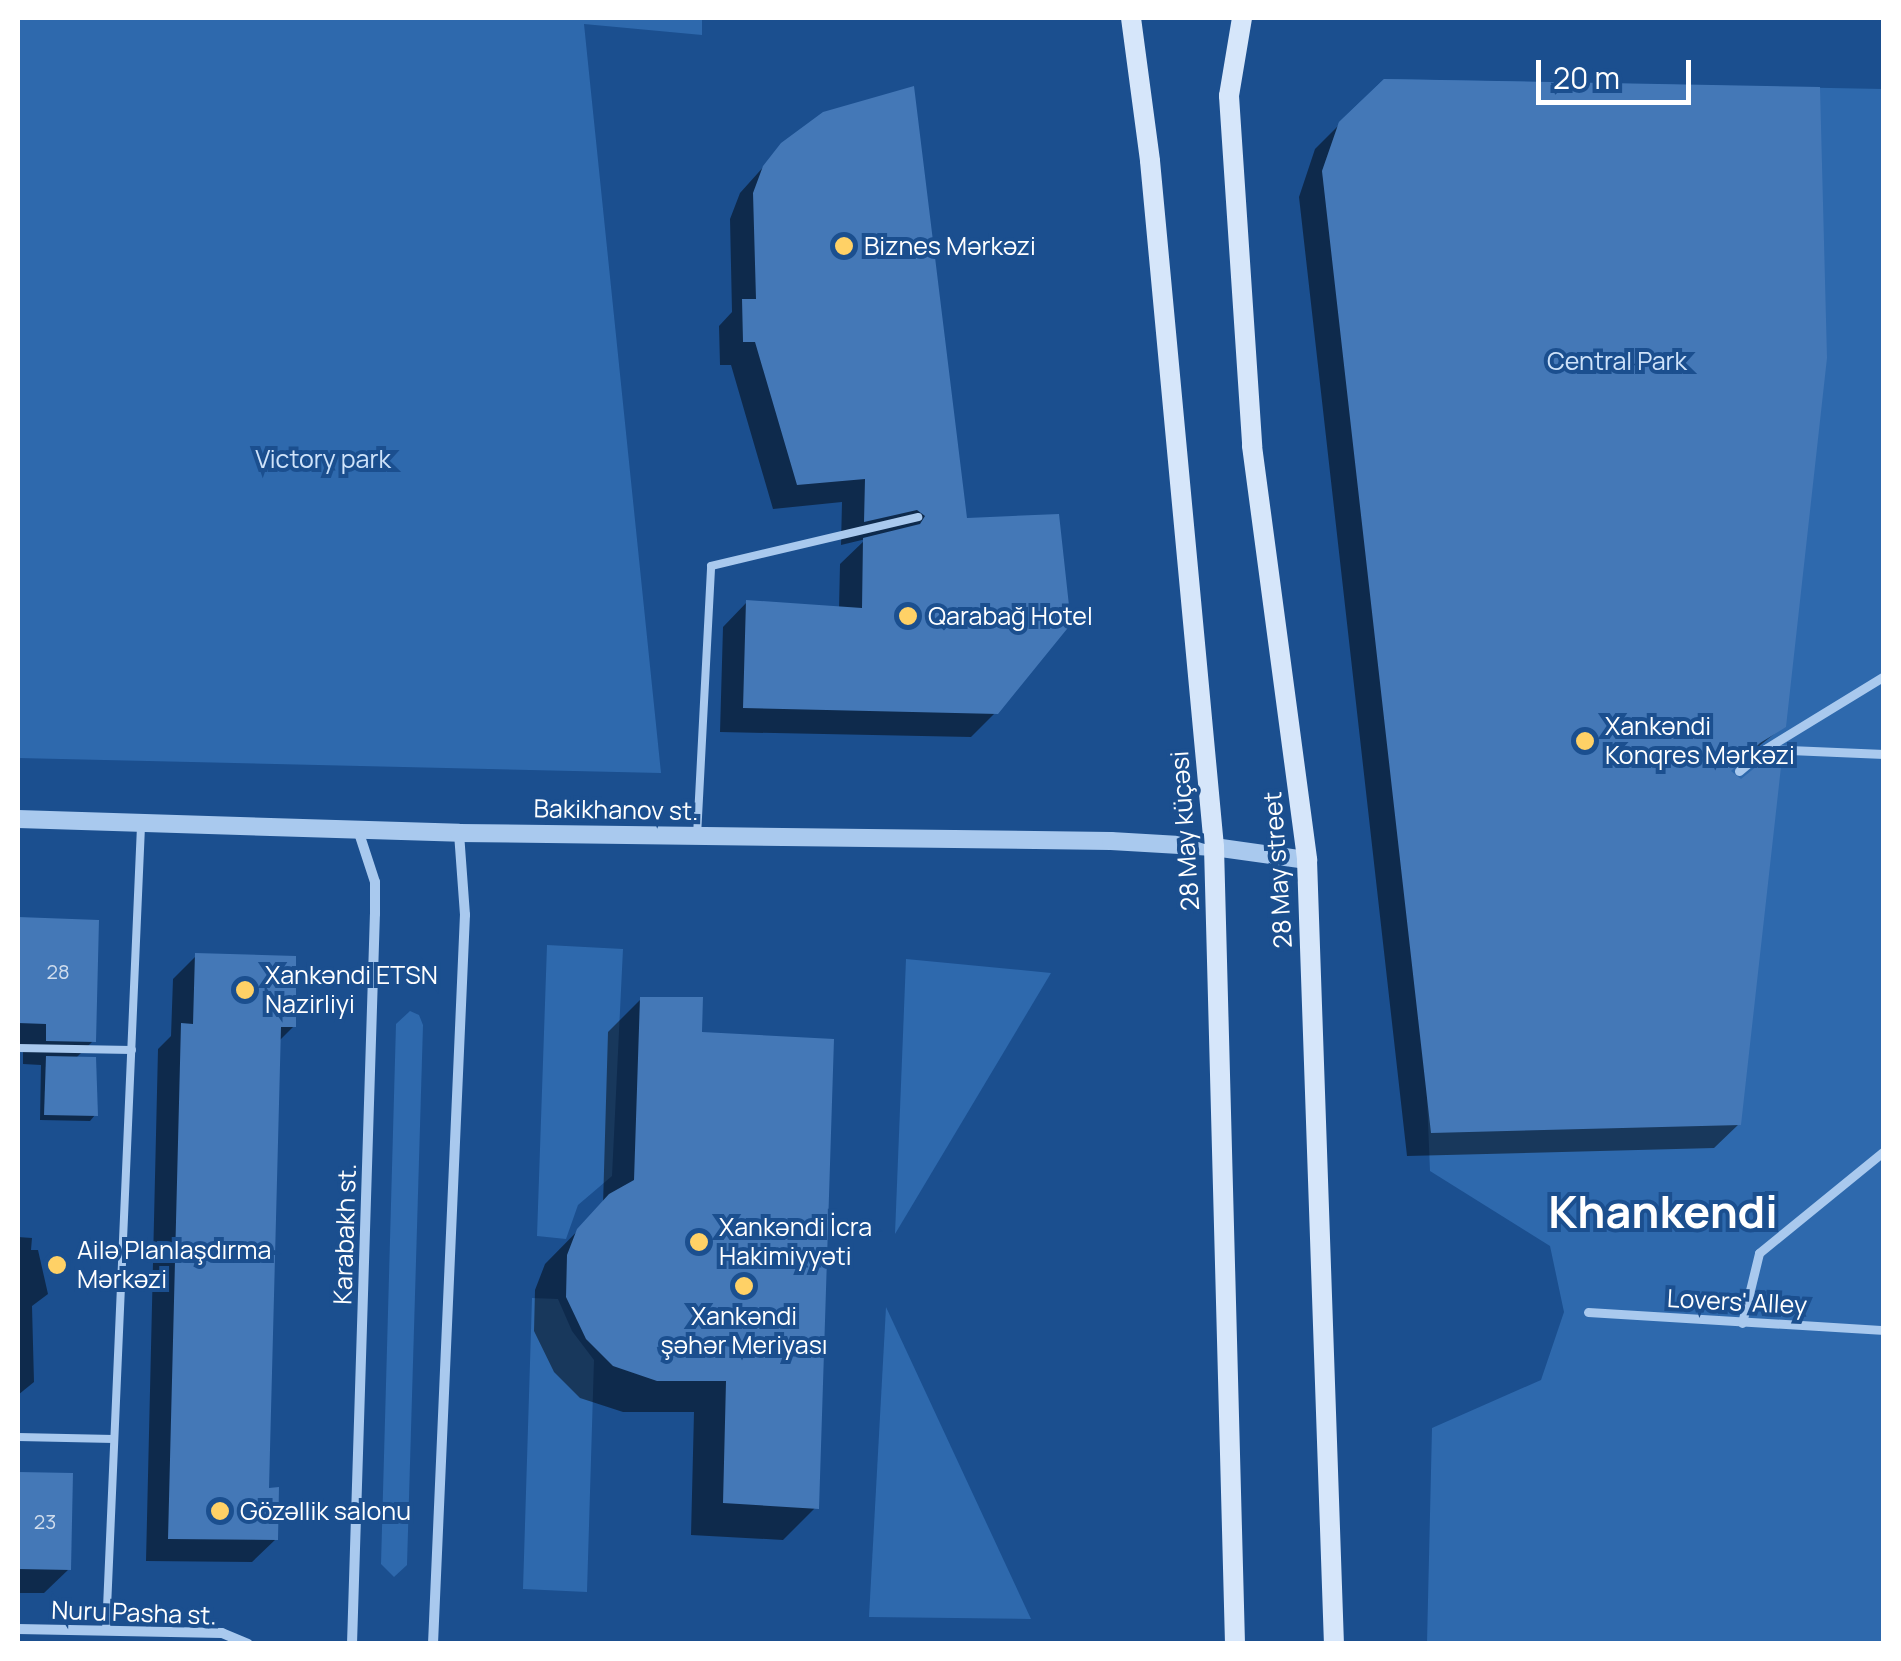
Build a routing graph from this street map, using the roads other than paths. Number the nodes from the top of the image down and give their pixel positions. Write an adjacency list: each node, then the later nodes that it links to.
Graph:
1 (1132, 18): 13 (main road, 28 May küçəsi)
2 (1242, 18): 14 (main road, 28 May street)
3 (918, 517): 12 (lane)
4 (1884, 676): 5 (street)
5 (1764, 749): 6 (street); 7 (street)
6 (1884, 754)
7 (1739, 771)
8 (18, 819): 9 (street, Bakikhanov st.)
9 (141, 822): 10 (street, Bakikhanov st.); 16 (lane)
10 (358, 830): 11 (street, Bakikhanov st.); 26 (street, Karabakh st.)
11 (460, 834): 12 (street, Bakikhanov st.); 27 (street)
12 (698, 836): 13 (street, Bakikhanov st.)
13 (1214, 847): 14 (street, Bakikhanov st.); 28 (main road, 28 May küçəsi)
14 (1308, 860): 29 (main road, 28 May street)
15 (18, 1048): 16 (lane)
16 (132, 1050): 22 (lane)
17 (1884, 1152): 19 (street)
18 (1588, 1312): 19 (street, Lovers' Alley)
19 (1742, 1323): 20 (street, Lovers' Alley)
20 (1884, 1330)
21 (18, 1437): 22 (lane)
22 (114, 1439): 24 (lane)
23 (18, 1629): 24 (street, Nuru Pasha st.)
24 (106, 1631): 25 (street, Nuru Pasha st.)
25 (248, 1644)
26 (352, 1644)
27 (433, 1644)
28 (1235, 1644)
29 (1334, 1644)

